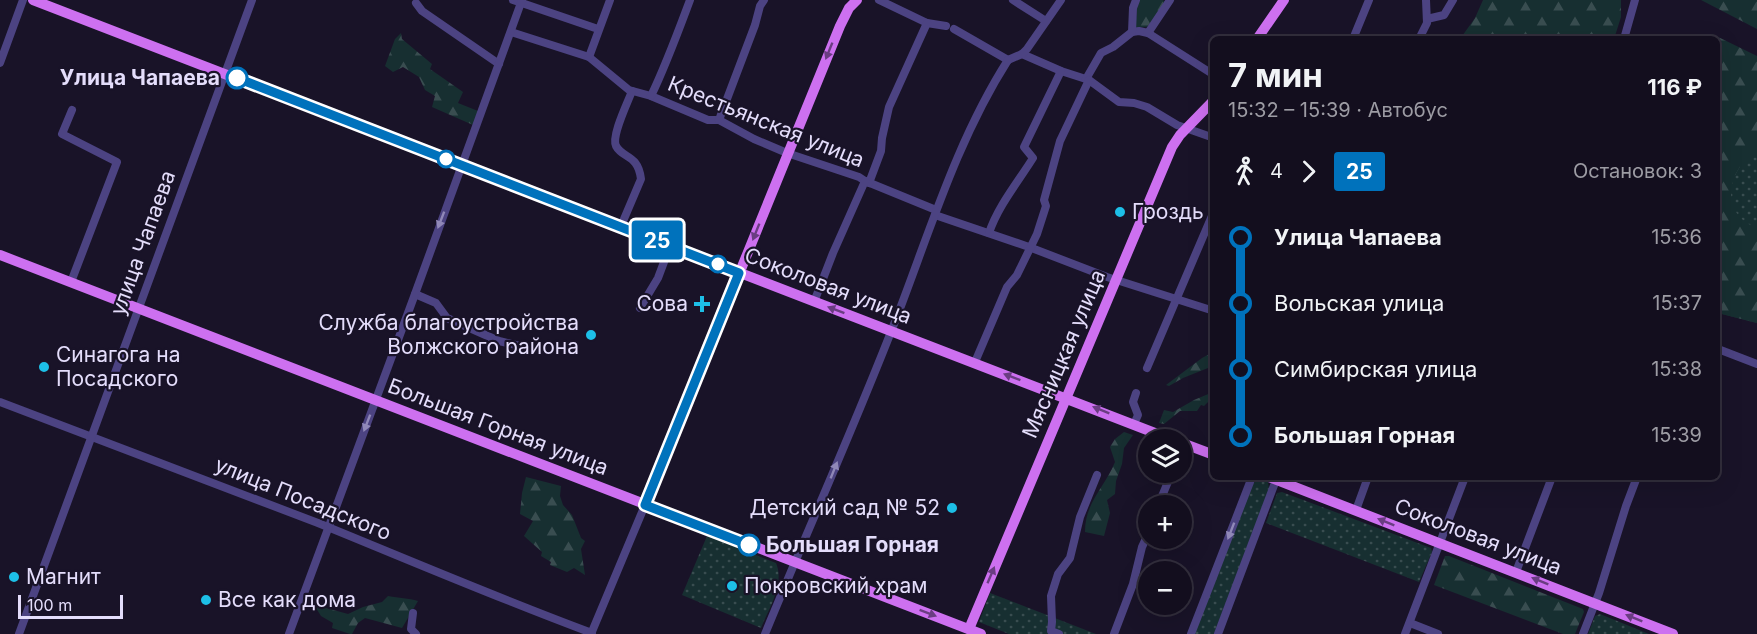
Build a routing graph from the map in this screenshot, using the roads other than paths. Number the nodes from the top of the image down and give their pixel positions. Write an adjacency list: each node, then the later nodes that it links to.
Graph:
1 (23, 0): 34 (street)
2 (33, 0): 38 (main road, Соколовая улица)
3 (252, 0): 38 (street, улица Чапаева)
4 (610, 0): 23 (street)
5 (690, 0): 41 (street)
6 (764, 0): 44 (street)
7 (857, 0): 47 (main road, one-way to 47)
8 (879, 0): 22 (street)
9 (1013, 0): 21 (street)
10 (1061, 0): 21 (street)
11 (1136, 0): 25 (street)
12 (1170, 0): 26 (street)
13 (1284, 0): 27 (main road)
14 (1369, 0): 28 (street)
15 (1425, 0): 20 (street)
16 (1453, 0): 20 (street)
17 (1635, 0): 30 (street)
18 (519, 1): 23 (street); 24 (street)
19 (416, 3): 35 (street)
20 (1427, 19): 29 (street)
21 (1046, 21): 31 (street)
22 (927, 23): 33 (street); 49 (street)
23 (598, 29): 32 (street)
24 (510, 32): 32 (street); 35 (street)
25 (1132, 32): 26 (street); 39 (street)
26 (1148, 33): 37 (street)
27 (1259, 36)
28 (1354, 36)
29 (1420, 36)
30 (1625, 36)
31 (1022, 54): 33 (street); 36 (street)
32 (589, 57): 40 (street, Крестьянская улица)
33 (1008, 60): 50 (street)
34 (0, 63)
35 (498, 64): 48 (street)
36 (1061, 71): 39 (street); 53 (street)
37 (1210, 72)
38 (225, 73): 48 (main road, Соколовая улица); 64 (street, улица Чапаева)
39 (1088, 79): 45 (street); 55 (street)
40 (632, 91): 41 (street, Крестьянская улица); 52 (street)
41 (651, 96): 44 (street, Крестьянская улица)
42 (1210, 104): 45 (main road, Мясницкая улица)
43 (72, 110): 59 (street)
44 (719, 120): 47 (street, Крестьянская улица)
45 (1187, 128): 46 (street); 58 (main road, Мясницкая улица)
46 (1210, 137)
47 (788, 153): 49 (street, Крестьянская улица); 57 (main road, one-way to 57)
48 (462, 165): 52 (main road, Соколовая улица); 60 (street, one-way to 60)
49 (867, 182): 50 (street, Крестьянская улица); 62 (street)
50 (936, 212): 53 (street, Крестьянская улица); 66 (street)
51 (1210, 221): 61 (street)
52 (621, 226): 54 (main road, Соколовая улица)
53 (989, 233): 55 (street, Крестьянская улица)
54 (670, 246): 57 (main road, Соколовая улица); 63 (street)
55 (1029, 247): 58 (street, Крестьянская улица); 69 (street)
56 (0, 255): 59 (main road, Большая Горная улица)
57 (739, 273): 62 (main road, Соколовая улица); 89 (main road)
58 (1115, 280): 61 (street, Крестьянская улица); 73 (main road, Мясницкая улица)
59 (71, 282): 64 (main road, Большая Горная улица)
60 (415, 294): 67 (street); 74 (street)
61 (1176, 299): 65 (street, Крестьянская улица); 71 (street)
62 (814, 302): 66 (main road, Соколовая улица, one-way to 62)
63 (640, 308)
64 (139, 309): 74 (main road, Большая Горная улица); 78 (street, улица Чапаева)
65 (1210, 310)
66 (891, 331): 69 (main road, Соколовая улица); 94 (street, one-way to 66)
67 (533, 349)
68 (1720, 350): 70 (street)
69 (975, 362): 73 (main road, Соколовая улица, one-way to 69)
70 (1757, 364)
71 (1147, 368)
72 (1136, 393): 76 (street)
73 (1067, 397): 76 (main road, Соколовая улица, one-way to 73); 99 (main road, Мясницкая улица, one-way to 73)
74 (375, 401): 89 (main road, Большая Горная улица); 91 (street, one-way to 91)
75 (0, 402): 78 (street, улица Посадского)
76 (1134, 424): 77 (main road, Соколовая улица)
77 (1146, 429)
78 (92, 438): 91 (street, улица Посадского); 102 (street, улица Чапаева)
79 (1192, 449): 80 (main road)
80 (1210, 454)
81 (1097, 475): 100 (street)
82 (1251, 480): 108 (street, one-way to 108)
83 (1270, 480): 109 (street)
84 (1276, 480): 90 (main road, Соколовая улица)
85 (1367, 480): 90 (street)
86 (1464, 480): 92 (street)
87 (1550, 480): 95 (street)
88 (1636, 480): 96 (street)
89 (645, 505): 94 (main road, Большая Горная улица); 101 (street)
90 (1356, 510): 92 (main road, Соколовая улица, one-way to 90)
91 (328, 528): 101 (street, улица Посадского); 103 (street)
92 (1440, 543): 95 (main road, Соколовая улица); 98 (street)
93 (1142, 549): 107 (street)
94 (795, 562): 99 (main road, Большая Горная улица, one-way to 99); 105 (street)
95 (1516, 572): 96 (main road, Соколовая улица, one-way to 95)
96 (1595, 603): 112 (street); 113 (main road, Соколовая улица, one-way to 96)
97 (413, 613): 104 (street)
98 (1410, 623): 110 (street); 111 (street)
99 (968, 632): 106 (main road, Большая Горная улица)
100 (1055, 632)
101 (592, 633)
102 (19, 634)
103 (289, 634)
104 (416, 634)
105 (765, 634)
106 (981, 634)
107 (1114, 634)
108 (1191, 634)
109 (1218, 634)
110 (1405, 634)
111 (1438, 634)
112 (1583, 634)
113 (1673, 634)

